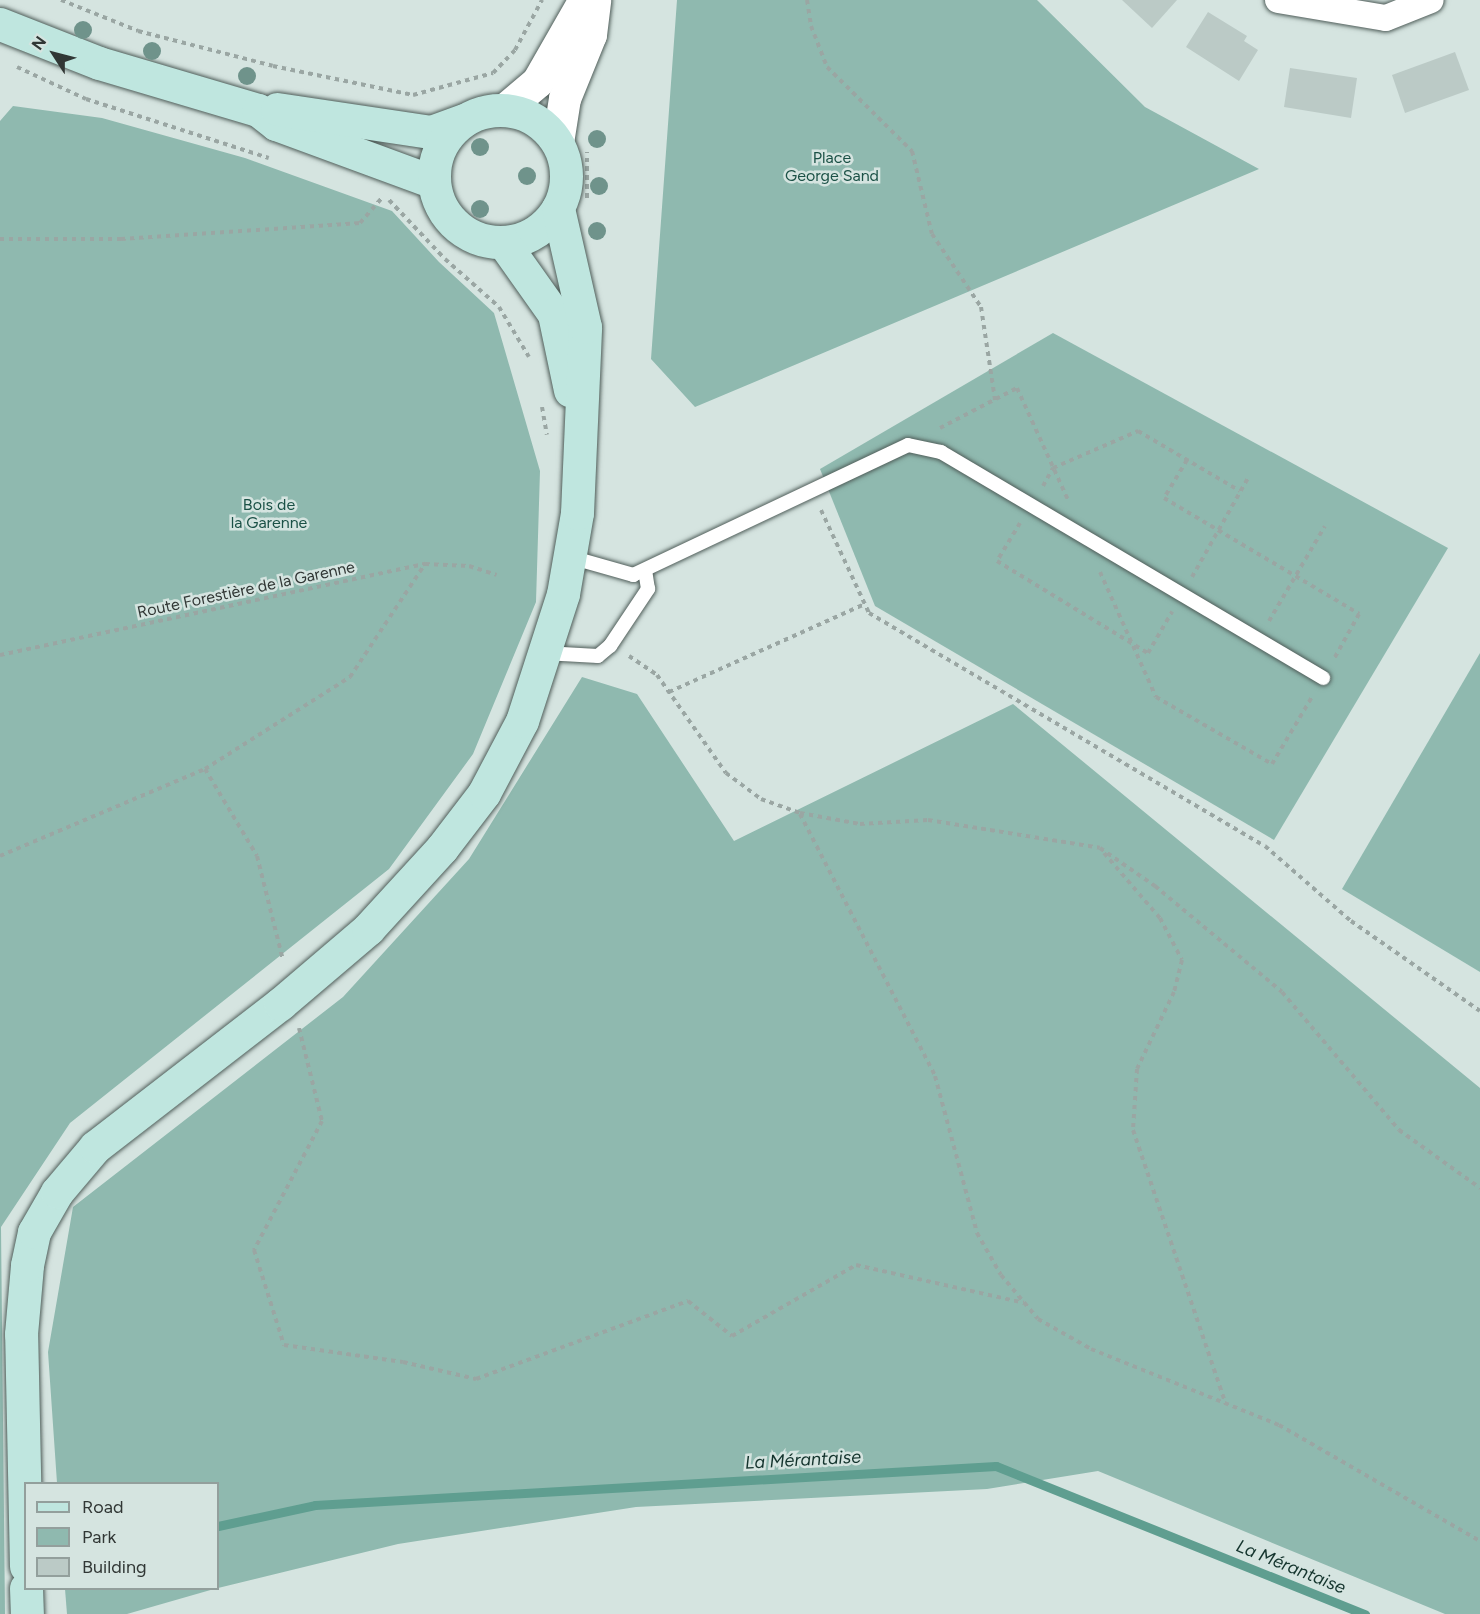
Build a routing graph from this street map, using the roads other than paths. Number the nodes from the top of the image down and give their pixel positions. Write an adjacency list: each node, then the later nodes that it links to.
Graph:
1 (585, 0): 7 (street)
2 (595, 0): 9 (street)
3 (1278, 0): 4 (street)
4 (1431, 0)
5 (0, 24): 6 (main road)
6 (258, 110): 8 (main road); 10 (main road)
7 (506, 110): 8 (main road); 9 (main road)
8 (466, 119): 10 (main road)
9 (558, 142): 11 (main road)
10 (434, 182): 12 (main road)
11 (558, 208): 12 (main road); 13 (main road)
12 (503, 242): 13 (main road)
13 (579, 429): 14 (main road)
14 (570, 557): 15 (lane); 16 (main road)
15 (645, 570): 16 (lane); 17 (lane)
16 (544, 653): 18 (main road)
17 (1323, 678)
18 (24, 1482)
19 (26, 1590): 20 (main road)
20 (27, 1614)

